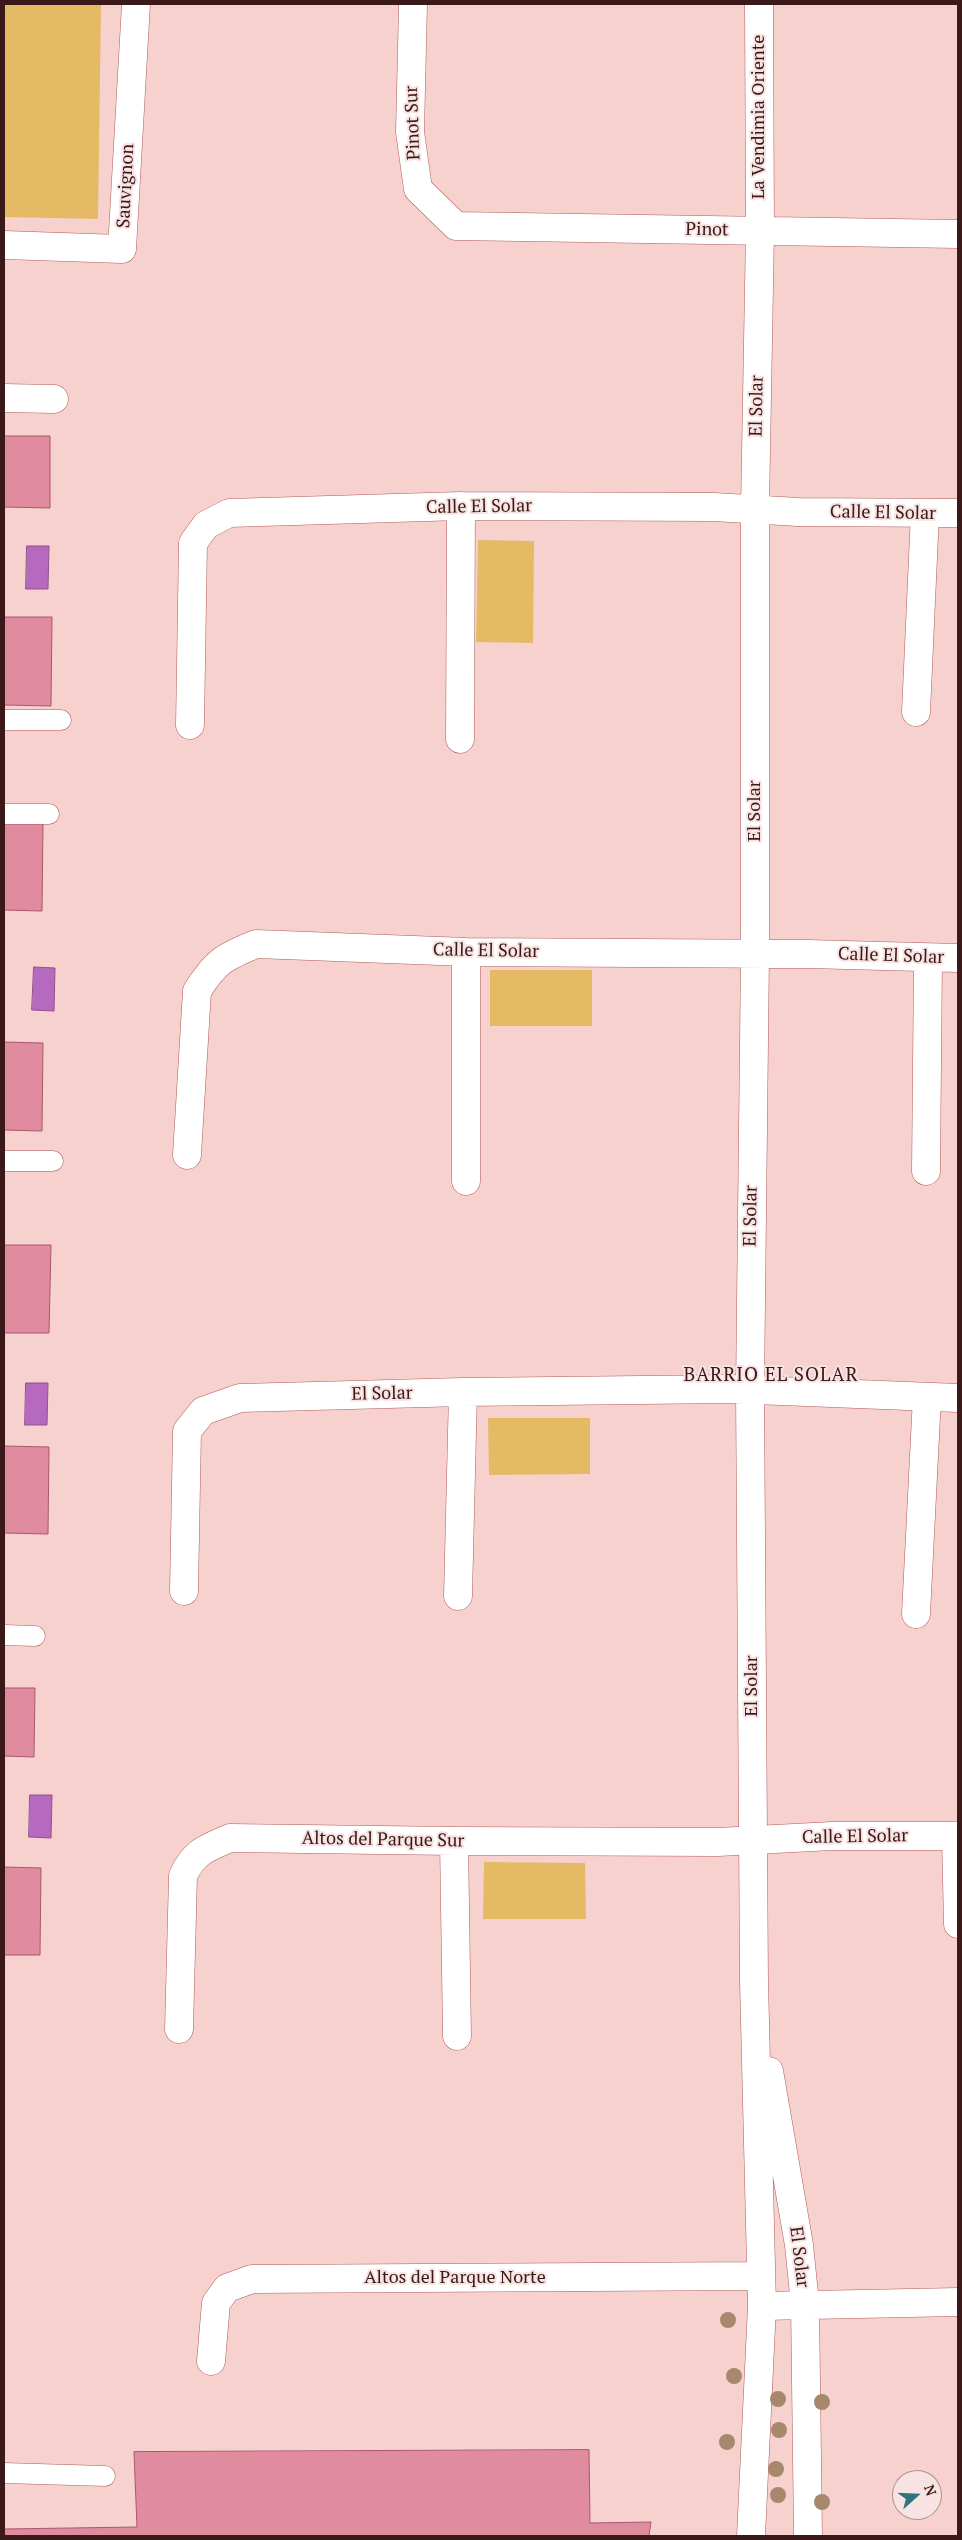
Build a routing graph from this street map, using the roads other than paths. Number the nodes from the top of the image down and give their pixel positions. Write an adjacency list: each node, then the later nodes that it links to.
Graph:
1 (136, 4): 7 (street, Sauvignon)
2 (413, 4): 4 (street, Pinot Sur)
3 (758, 4): 5 (street, La Vendimia Oriente)
4 (456, 226): 5 (street, Pinot)
5 (760, 231): 6 (street, Pinot); 11 (street, El Solar)
6 (958, 234)
7 (4, 245)
8 (4, 398): 9 (street)
9 (54, 399)
10 (461, 506): 11 (street, Calle El Solar); 17 (street, Calle El Solar); 18 (street)
11 (756, 509): 12 (street, Calle El Solar); 22 (street, El Solar)
12 (925, 513): 13 (street, Calle El Solar); 14 (street)
13 (958, 513)
14 (916, 712)
15 (4, 720): 16 (lane)
16 (61, 720)
17 (190, 725)
18 (460, 739)
19 (4, 814): 20 (lane)
20 (49, 814)
21 (466, 952): 22 (street, Calle El Solar); 25 (street, Calle El Solar); 29 (street)
22 (755, 954): 23 (street, Calle El Solar); 30 (street, El Solar)
23 (928, 958): 24 (street, Calle El Solar); 28 (street)
24 (958, 958)
25 (187, 1154)
26 (4, 1161): 27 (lane)
27 (53, 1161)
28 (926, 1170)
29 (466, 1181)
30 (750, 1390): 31 (street, El Solar); 32 (street); 40 (street, El Solar)
31 (463, 1392): 34 (street, El Solar); 35 (street)
32 (927, 1396): 33 (street); 36 (street)
33 (958, 1398)
34 (184, 1591)
35 (458, 1596)
36 (916, 1614)
37 (4, 1635): 38 (lane)
38 (35, 1636)
39 (957, 1836): 40 (street, Calle El Solar); 42 (street)
40 (753, 1840): 41 (street, Altos del Parque Sur); 43 (street, El Solar)
41 (454, 1841): 44 (street, Altos del Parque Sur); 45 (street)
42 (958, 1924)
43 (754, 1981): 46 (street, El Solar); 48 (street, El Solar)
44 (179, 2029)
45 (457, 2036)
46 (762, 2276): 49 (street, El Solar); 50 (street, Altos del Parque Norte)
47 (958, 2302): 48 (street)
48 (805, 2304): 49 (street); 54 (street, El Solar)
49 (762, 2306): 53 (street, El Solar)
50 (211, 2361)
51 (4, 2474): 52 (lane)
52 (105, 2476)
53 (751, 2536)
54 (808, 2536)

